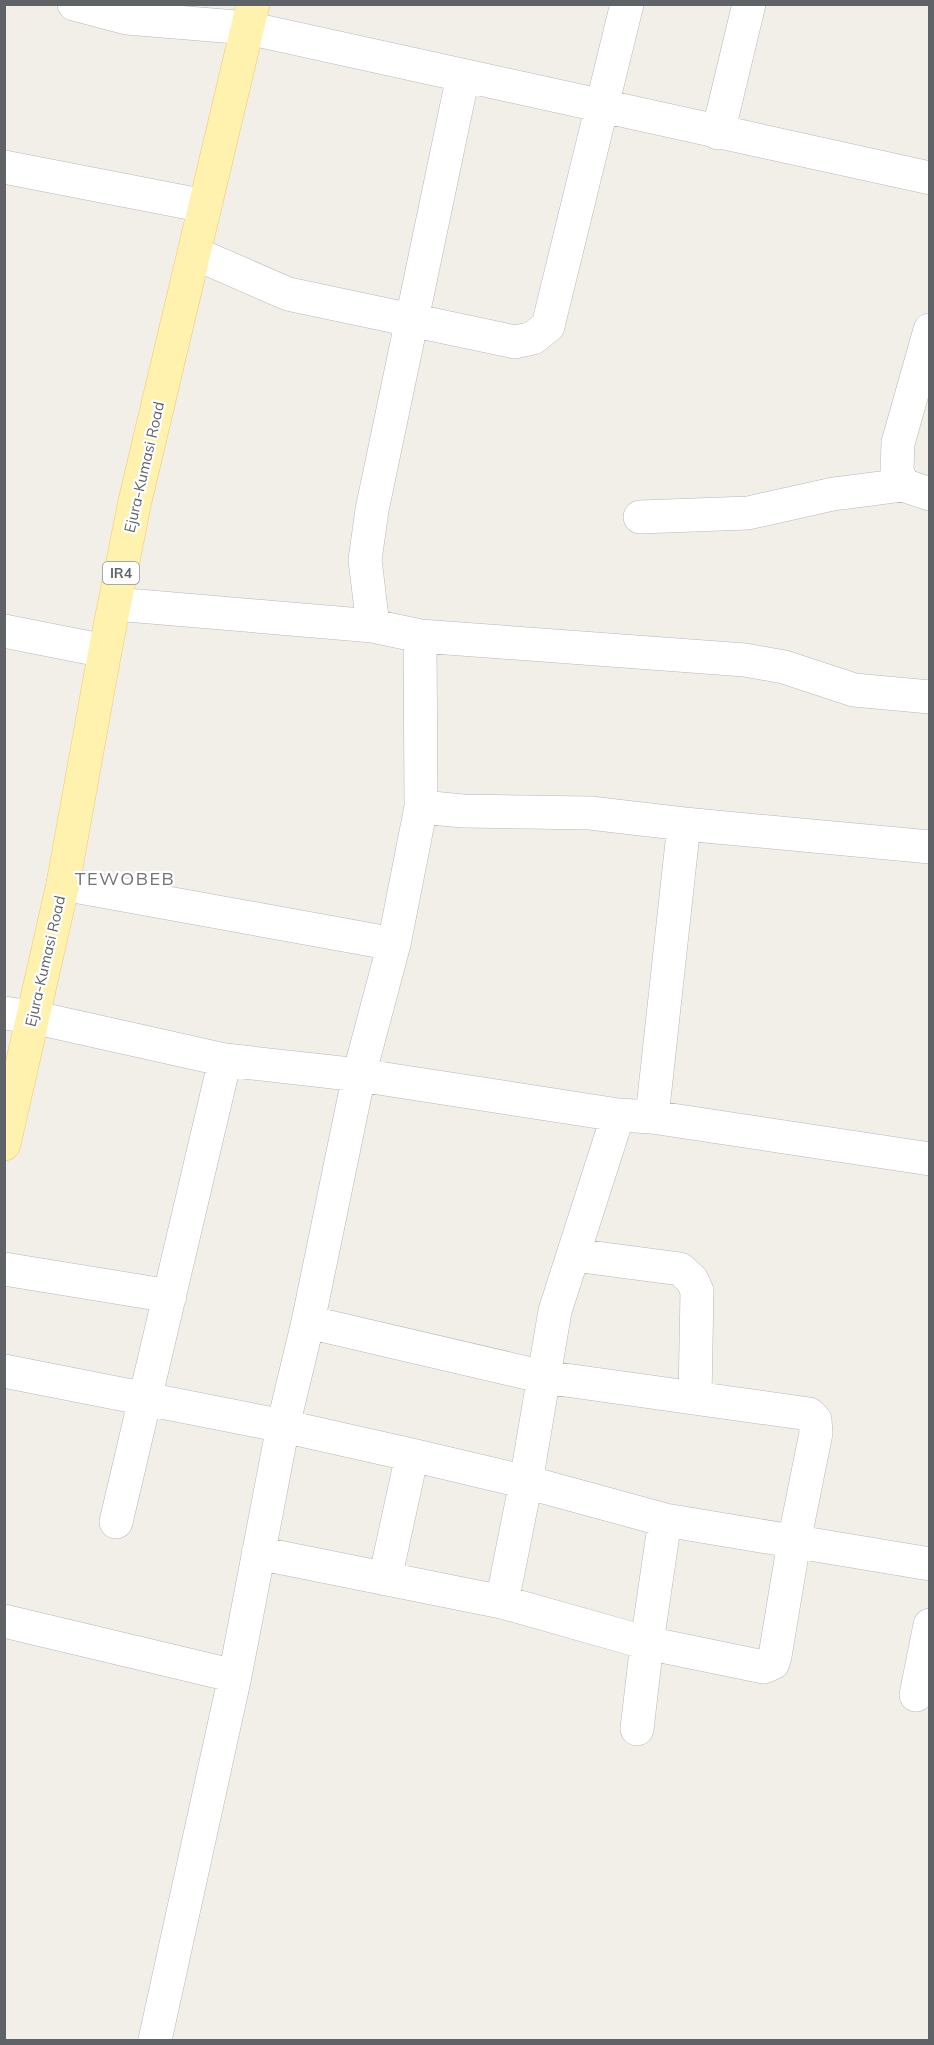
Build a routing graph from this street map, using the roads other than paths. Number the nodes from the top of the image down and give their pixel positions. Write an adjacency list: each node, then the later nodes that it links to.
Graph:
1 (74, 4): 4 (street)
2 (627, 4): 6 (street)
3 (749, 4): 7 (street)
4 (250, 16): 5 (street); 10 (main road, Ejura-Kumasi Road / IR4)
5 (463, 76): 6 (street); 12 (street)
6 (601, 107): 7 (street); 12 (street)
7 (718, 133): 9 (street)
8 (4, 167): 10 (street)
9 (930, 178)
10 (205, 206): 11 (main road, Ejura-Kumasi Road / IR4)
11 (194, 253): 12 (street); 16 (main road, Ejura-Kumasi Road / IR4)
12 (412, 320): 17 (street)
13 (930, 330): 14 (street)
14 (916, 490): 15 (street)
15 (640, 517)
16 (115, 604): 17 (street); 20 (main road, Ejura-Kumasi Road / IR4)
17 (373, 626): 19 (street)
18 (4, 631): 20 (street)
19 (420, 636): 21 (street); 22 (street)
20 (105, 651): 25 (main road, Ejura-Kumasi Road / IR4)
21 (930, 698)
22 (421, 807): 23 (street); 26 (street)
23 (684, 824): 24 (street); 31 (street)
24 (930, 847)
25 (63, 884): 26 (street); 27 (main road, Ejura-Kumasi Road / IR4)
26 (393, 944): 29 (street)
27 (18, 1015): 28 (street); 32 (main road, Ejura-Kumasi Road / IR4)
28 (225, 1060): 29 (street); 36 (street)
29 (359, 1075): 30 (street); 37 (street)
30 (618, 1115): 31 (street); 34 (street)
31 (652, 1117): 33 (street)
32 (4, 1144)
33 (930, 1159)
34 (574, 1255): 39 (street); 40 (street)
35 (4, 1269): 36 (street)
36 (170, 1296): 41 (street)
37 (308, 1322): 39 (street); 42 (street)
38 (4, 1371): 41 (street)
39 (544, 1377): 40 (street); 44 (street)
40 (695, 1398): 47 (street)
41 (144, 1400): 42 (street); 46 (street)
42 (283, 1426): 43 (street); 48 (street)
43 (412, 1455): 44 (street); 50 (street)
44 (526, 1482): 45 (street); 51 (street)
45 (665, 1520): 47 (street); 54 (street)
46 (116, 1522)
47 (794, 1542): 49 (street); 54 (street)
48 (258, 1553): 50 (street); 55 (street)
49 (930, 1564)
50 (386, 1578): 51 (street)
51 (502, 1602): 54 (street)
52 (4, 1621): 55 (street)
53 (930, 1625): 56 (street)
54 (647, 1643): 57 (street)
55 (235, 1676): 58 (street)
56 (916, 1695)
57 (638, 1730)
58 (155, 2040)

